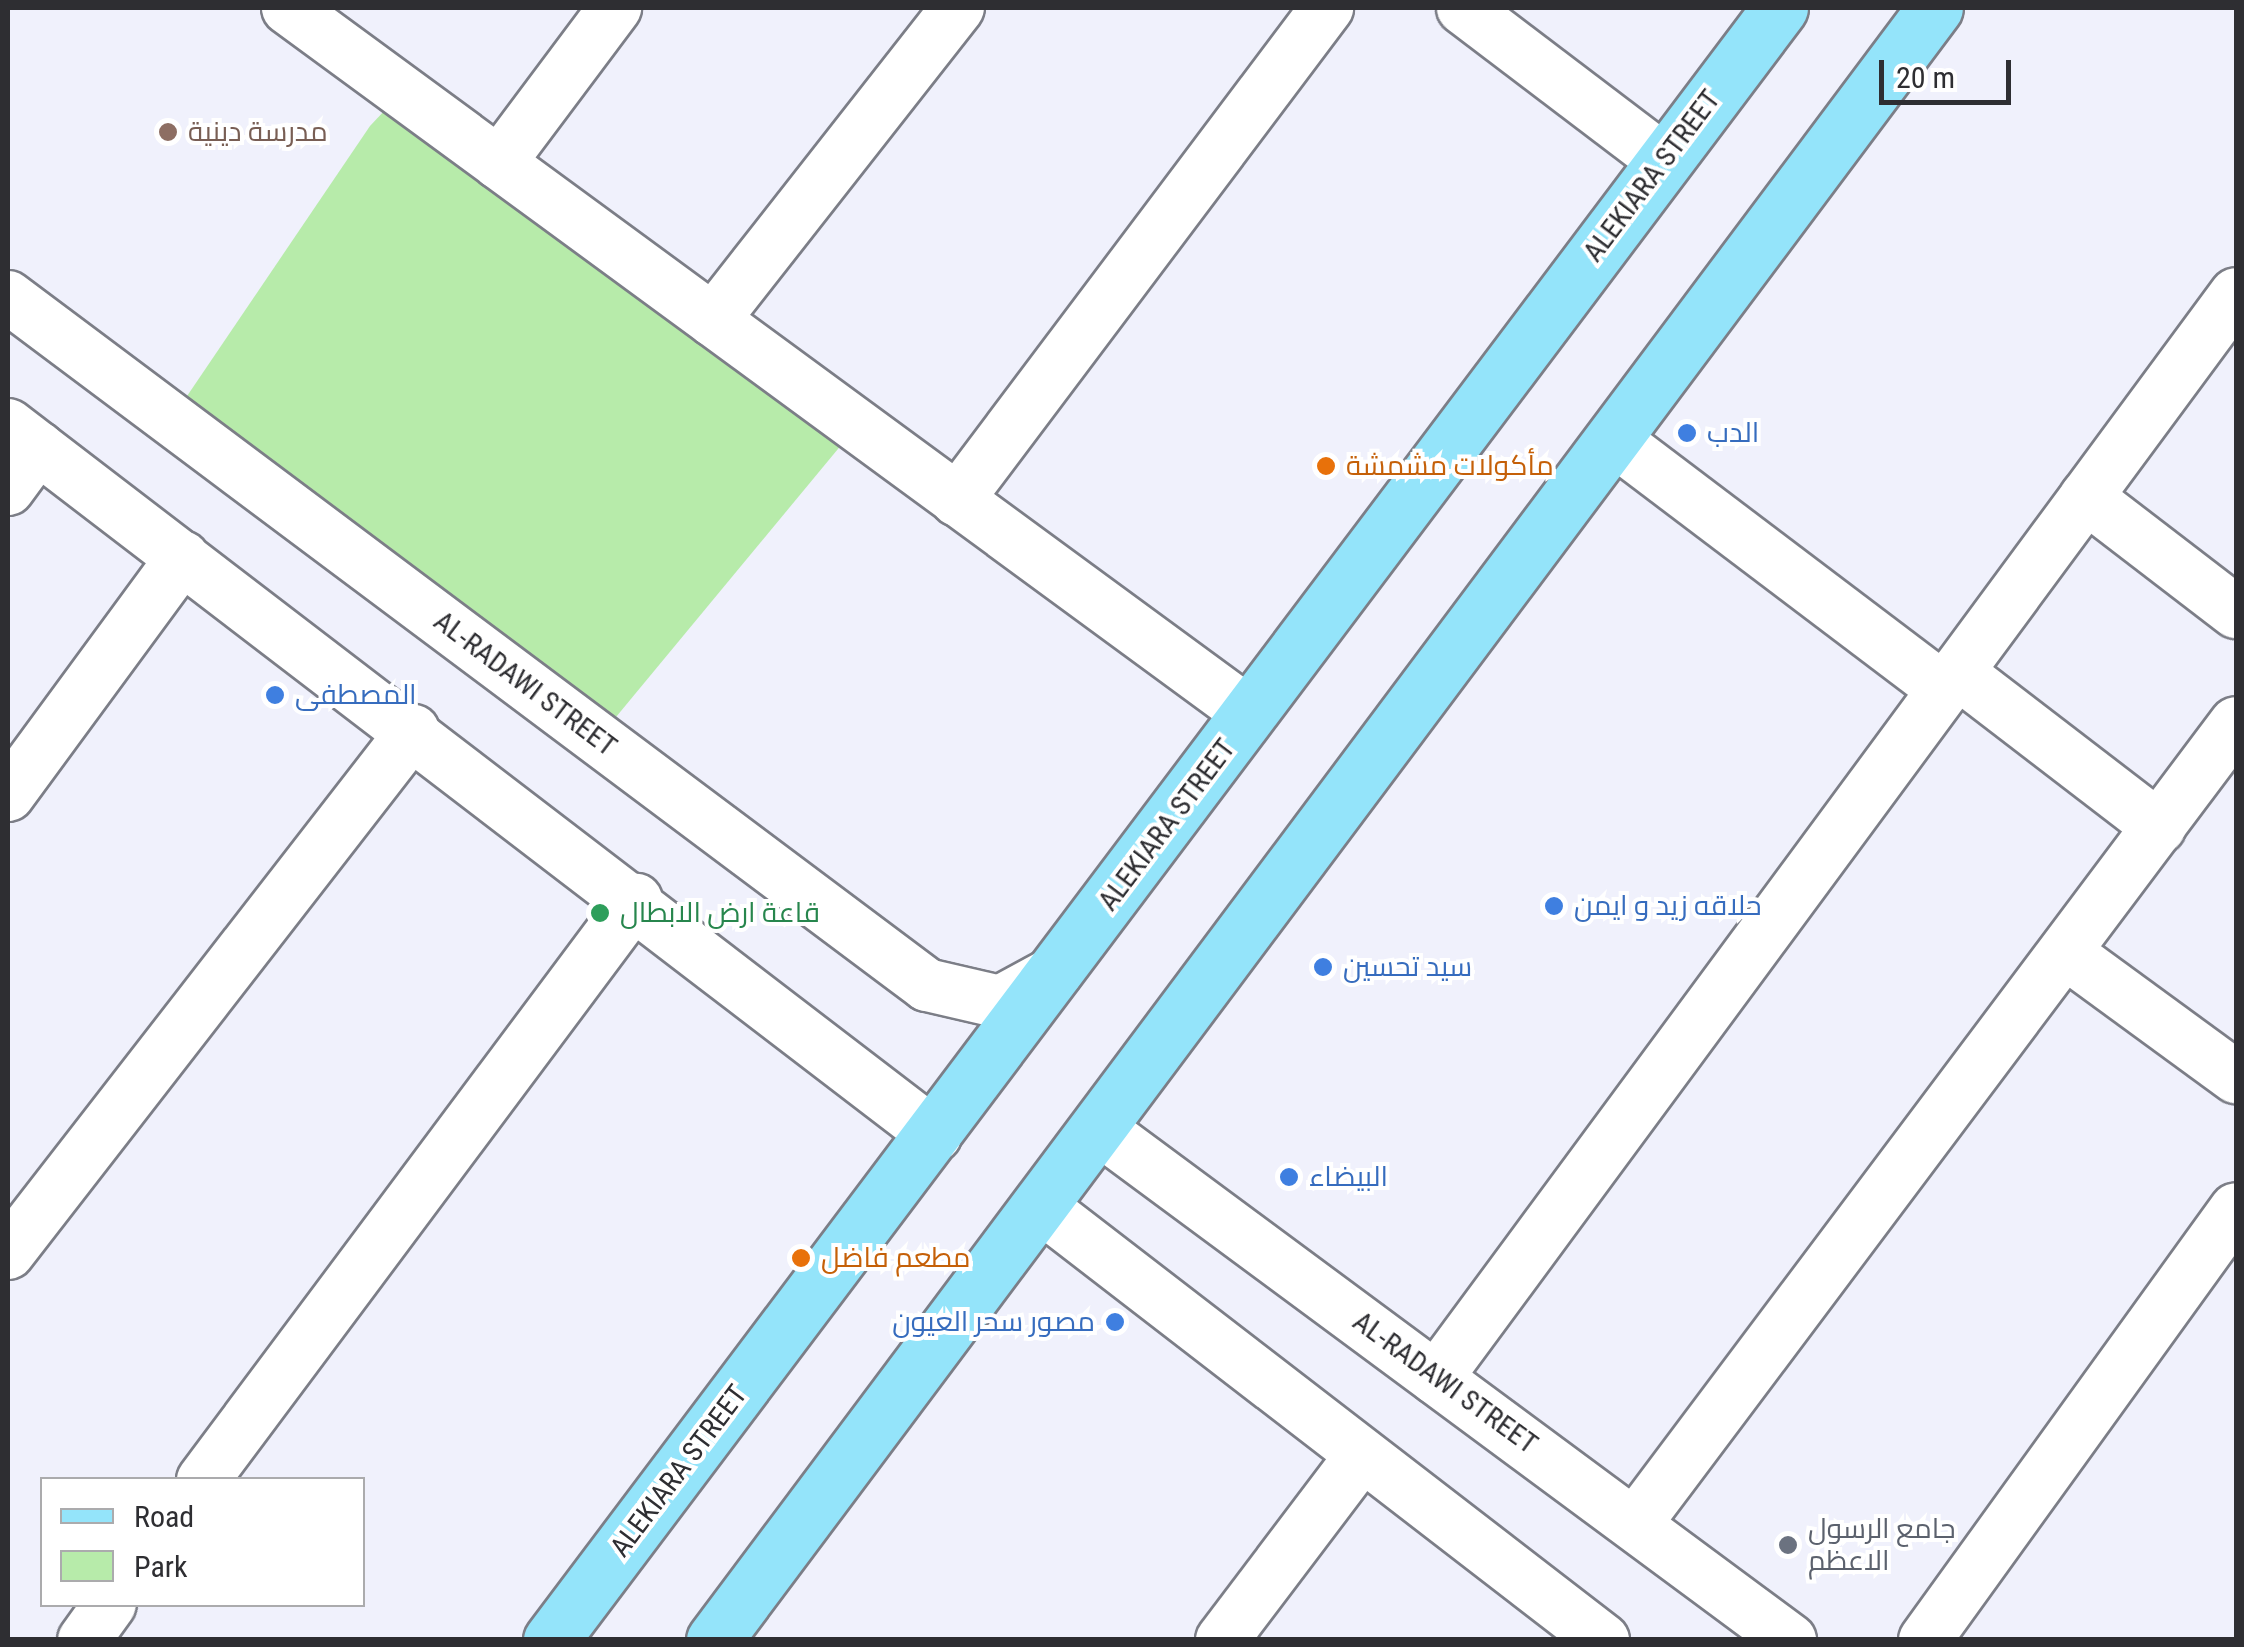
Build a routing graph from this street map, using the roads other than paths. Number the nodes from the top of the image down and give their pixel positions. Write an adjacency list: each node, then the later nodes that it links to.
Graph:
1 (288, 8): 9 (street)
2 (615, 8): 9 (street)
3 (958, 8): 12 (street)
4 (1327, 8): 16 (street)
5 (1464, 8): 8 (street)
6 (1780, 8): 8 (main road, ALEKIARA STREET)
7 (1935, 8): 13 (main road)
8 (1663, 160): 20 (main road, ALEKIARA STREET)
9 (499, 163): 12 (street)
10 (2236, 294): 15 (street)
11 (8, 297): 27 (street, AL-RADAWI STREET)
12 (714, 320): 16 (street)
13 (1612, 439): 19 (street); 29 (main road)
14 (18, 454): 17 (street)
15 (2086, 497): 18 (street); 19 (street)
16 (957, 500): 20 (street)
17 (183, 557): 22 (street); 23 (street)
18 (2236, 612)
19 (1950, 680): 24 (street); 34 (street)
20 (1250, 714): 27 (main road, ALEKIARA STREET)
21 (2236, 724): 24 (street)
22 (413, 731): 25 (street); 33 (street)
23 (8, 794)
24 (2159, 827): 26 (street)
25 (636, 900): 30 (street); 36 (street)
26 (2065, 952): 28 (street); 37 (street)
27 (1058, 970): 30 (main road, ALEKIARA STREET)
28 (2236, 1077)
29 (1098, 1128): 31 (main road); 34 (street, AL-RADAWI STREET)
30 (935, 1136): 41 (main road, ALEKIARA STREET)
31 (1040, 1206): 35 (street); 42 (main road)
32 (2236, 1209): 45 (street)
33 (8, 1254)
34 (1436, 1378): 37 (street, AL-RADAWI STREET)
35 (1361, 1456): 39 (street); 43 (street)
36 (205, 1477)
37 (1638, 1520): 44 (street, AL-RADAWI STREET)
38 (108, 1607): 40 (street)
39 (1599, 1638)
40 (84, 1640)
41 (551, 1640)
42 (714, 1640)
43 (1222, 1640)
44 (1790, 1640)
45 (1926, 1640)

